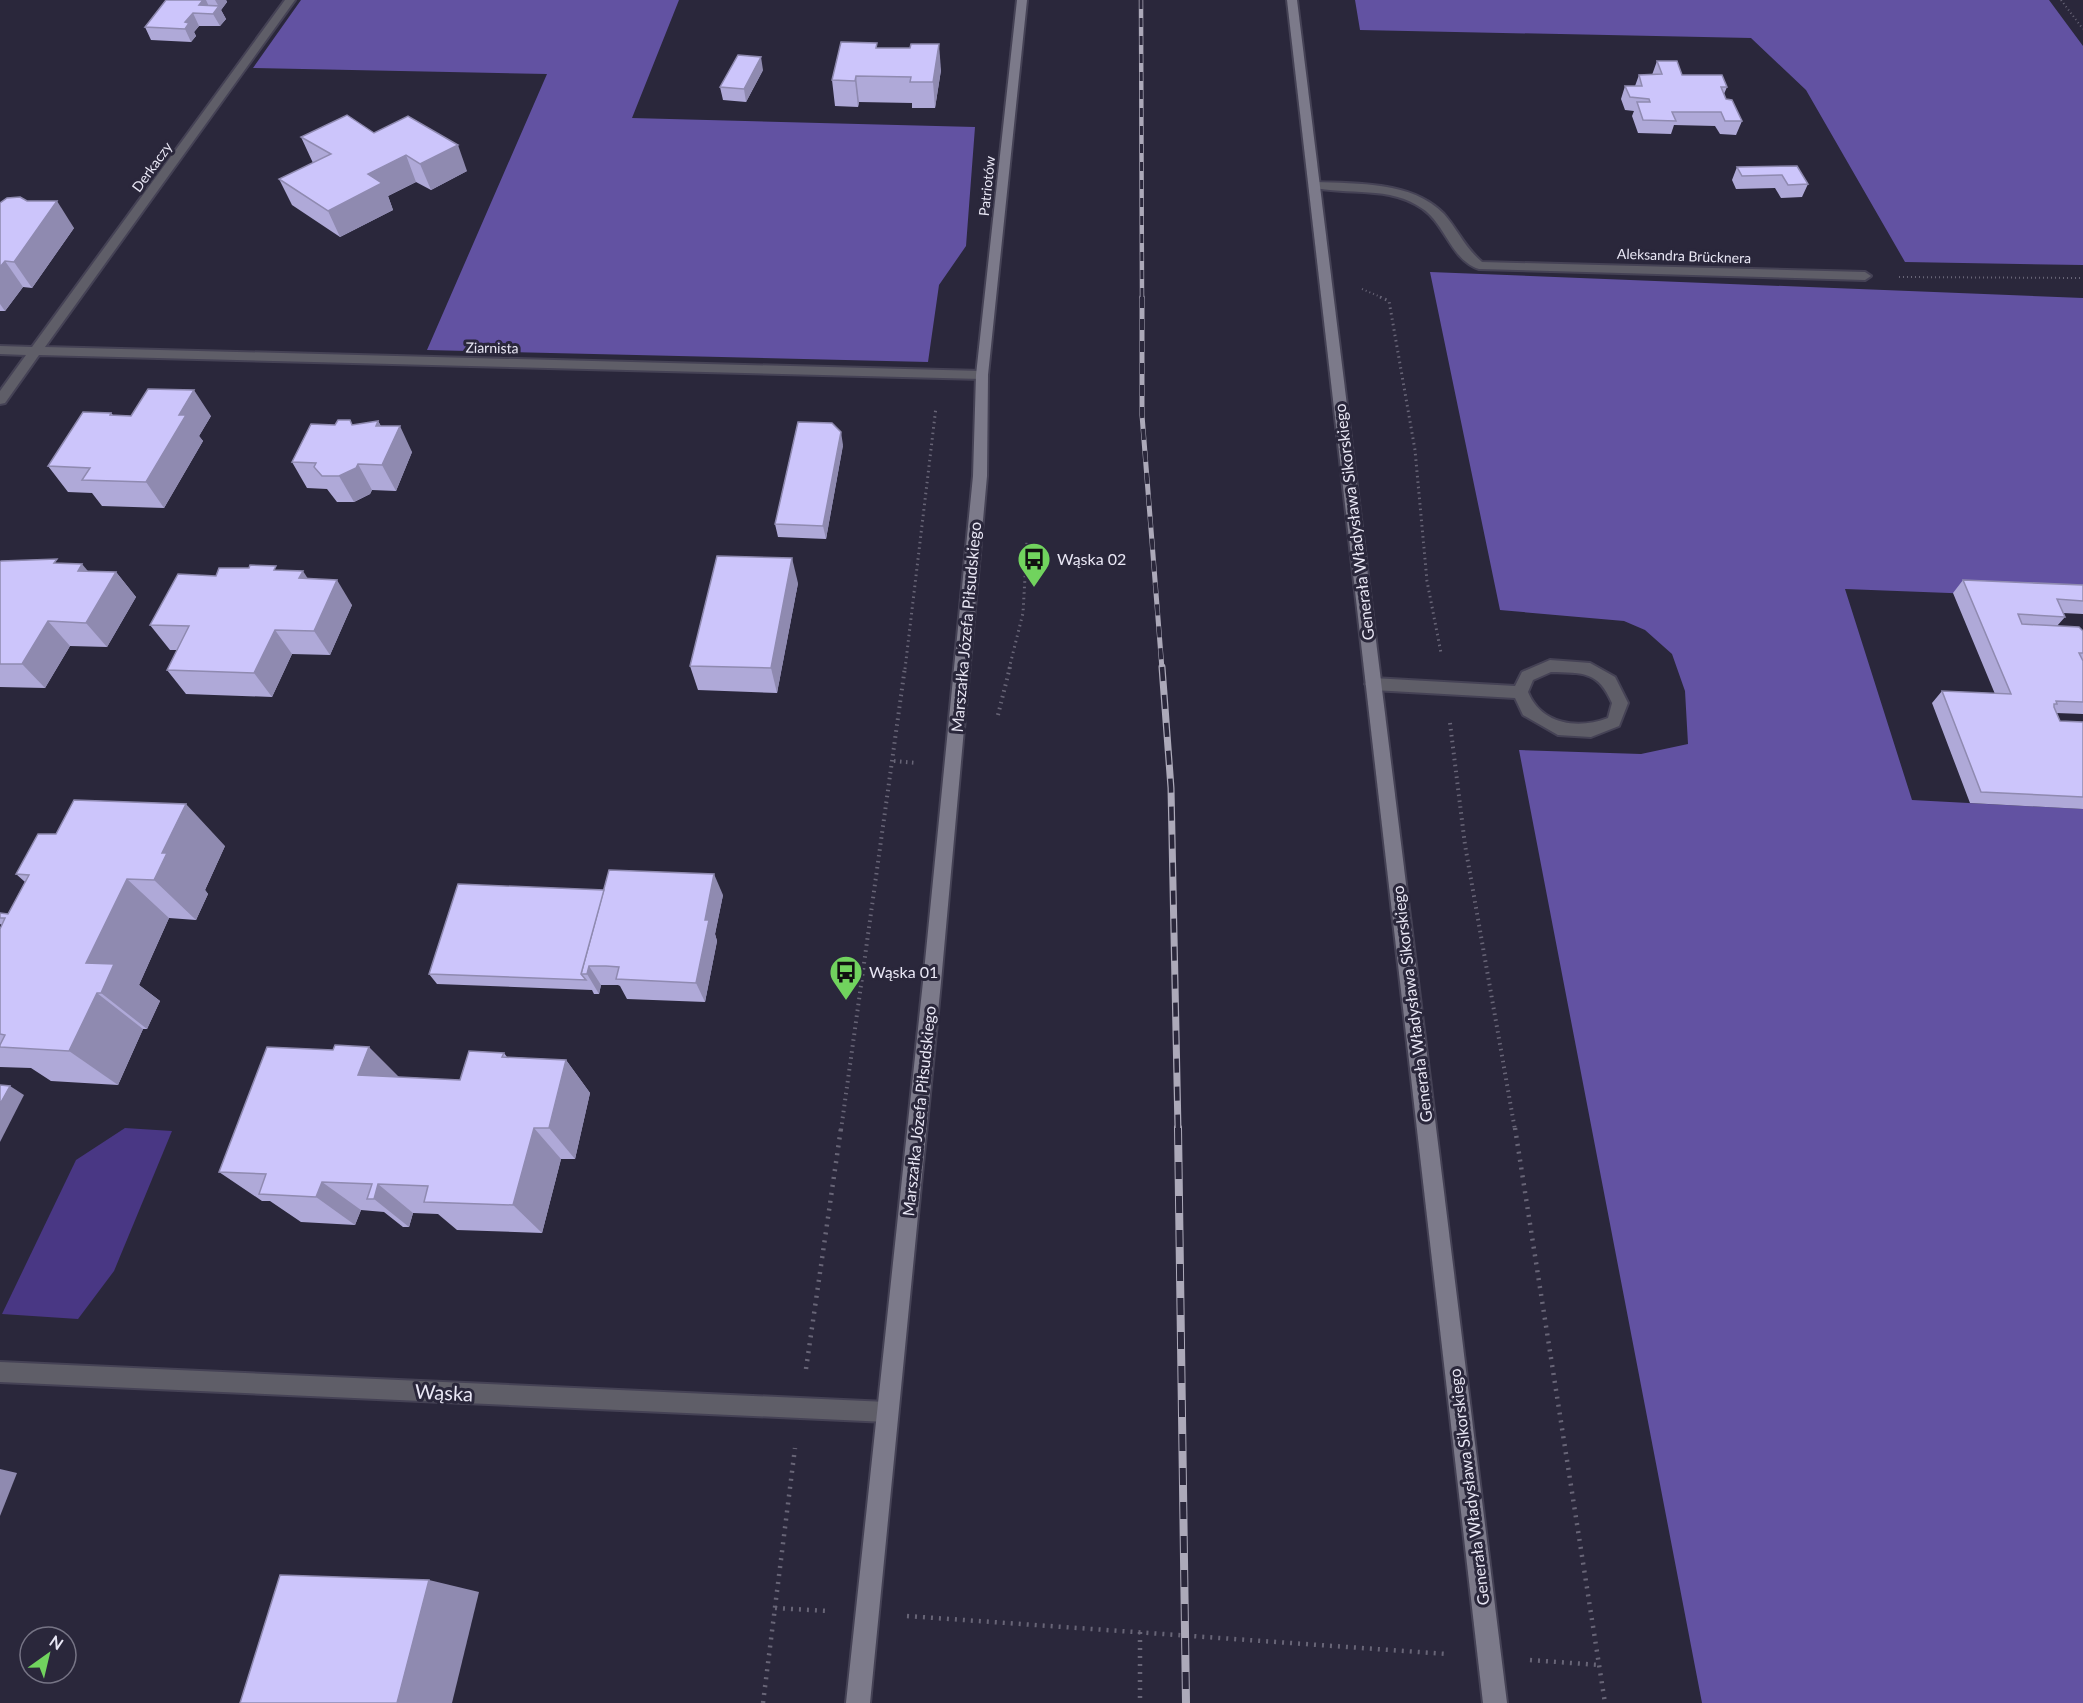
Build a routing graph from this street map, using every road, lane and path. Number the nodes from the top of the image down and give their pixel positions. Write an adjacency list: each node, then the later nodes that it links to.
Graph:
1 (290, 0): 11 (street, Derkaczy)
2 (1022, 0): 12 (main road, Patriotów)
3 (1292, 0): 6 (main road)
4 (2061, 0): 5 (path)
5 (2083, 29)
6 (1315, 185): 7 (street, Aleksandra Brücknera); 9 (main road)
7 (1865, 276): 8 (path)
8 (2083, 278)
9 (1325, 280): 16 (main road, Generała Władysława Sikorskiego); 17 (path)
10 (0, 350): 11 (street, Ziarnista)
11 (37, 351): 12 (street, Ziarnista); 14 (street, Derkaczy)
12 (982, 375): 24 (main road, Marszałka Józefa Piłsudskiego)
13 (937, 398): 20 (path)
14 (0, 400)
15 (1027, 542): 19 (path)
16 (1373, 684): 17 (street); 29 (main road, Generała Władysława Sikorskiego)
17 (1446, 688): 18 (street); 30 (path)
18 (1520, 692): 18 (street)
19 (997, 722)
20 (894, 761): 21 (path); 22 (path)
21 (924, 763)
22 (807, 1363)
23 (0, 1372): 24 (street, Wąska)
24 (887, 1412): 27 (main road, Marszałka Józefa Piłsudskiego)
25 (796, 1443): 26 (path)
26 (775, 1608): 27 (path); 31 (path)
27 (868, 1614): 28 (path); 32 (main road, Marszałka Józefa Piłsudskiego)
28 (1140, 1632): 29 (path); 33 (path)
29 (1490, 1657): 30 (path); 34 (main road, Generała Władysława Sikorskiego)
30 (1599, 1665): 35 (path)
31 (762, 1703)
32 (858, 1703)
33 (1140, 1703)
34 (1495, 1703)
35 (1605, 1703)

